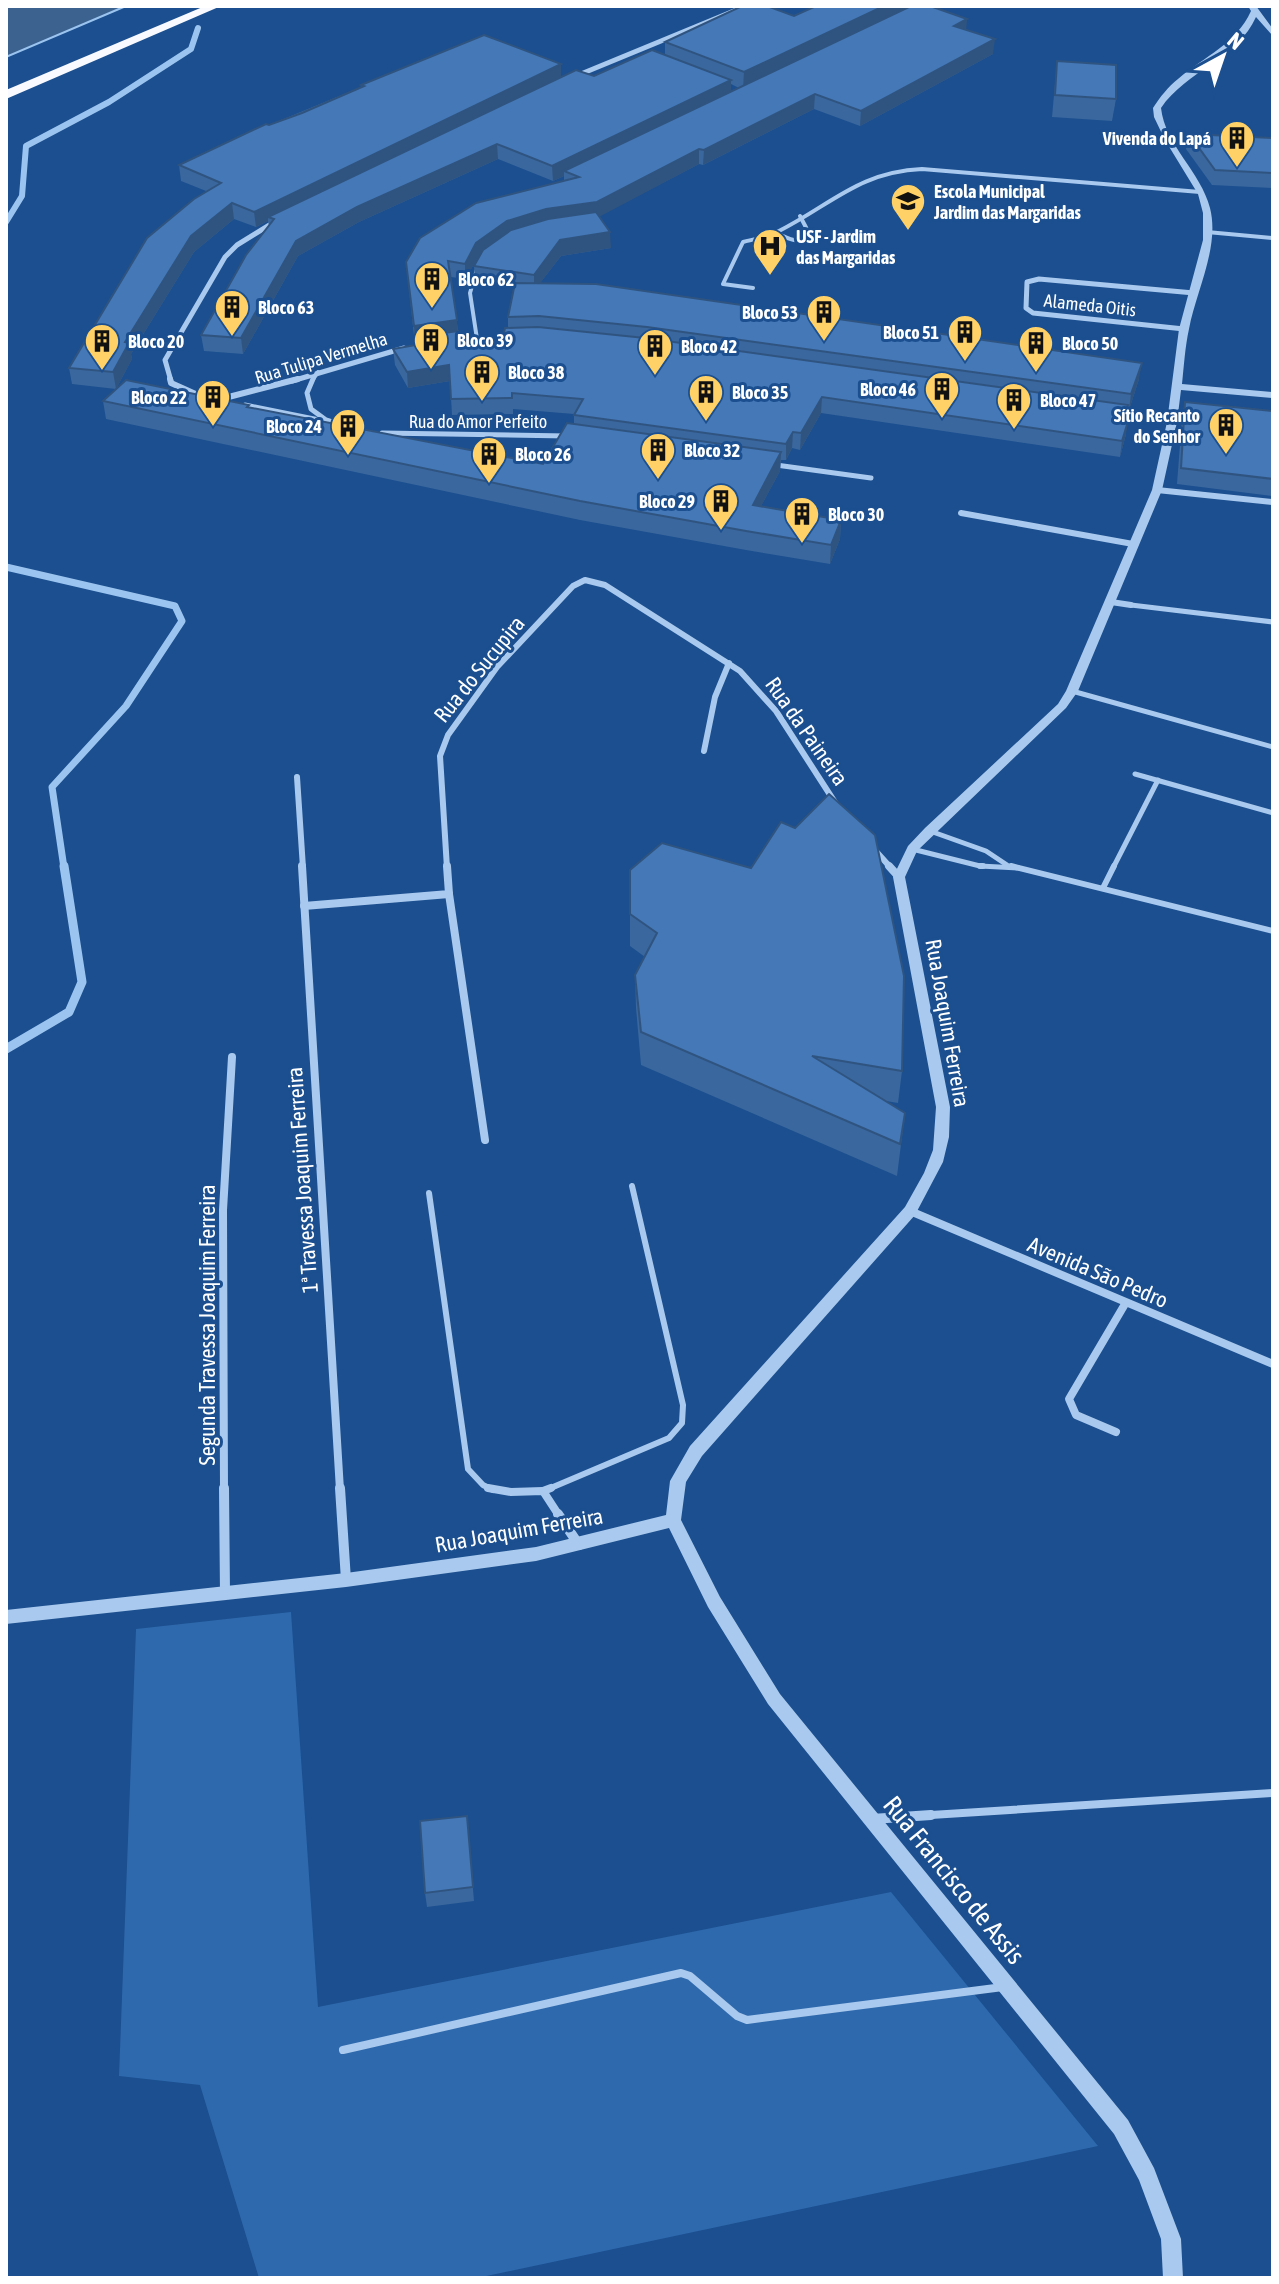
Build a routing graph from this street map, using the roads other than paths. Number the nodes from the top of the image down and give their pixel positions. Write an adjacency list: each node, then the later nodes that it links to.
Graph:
1 (180, 6): 6 (highway)
2 (215, 6): 10 (highway)
3 (746, 6): 7 (street)
4 (1254, 8): 5 (street); 11 (street)
5 (1273, 34)
6 (77, 49)
7 (631, 51): 8 (lane); 9 (street)
8 (645, 57)
9 (573, 78)
10 (6, 95)
11 (1169, 140): 12 (street); 13 (street)
12 (1184, 141)
13 (1200, 192): 14 (lane); 16 (street)
14 (800, 216): 17 (lane); 17 (lane)
15 (282, 217): 30 (street)
16 (1207, 232): 18 (lane); 21 (street)
17 (777, 233): 20 (lane)
18 (1273, 238)
19 (489, 257): 24 (lane)
20 (753, 288)
21 (1194, 293): 22 (street); 22 (street, Alameda Oitis)
22 (1184, 329): 28 (street)
23 (490, 338): 24 (street)
24 (477, 339): 25 (street)
25 (466, 340)
26 (417, 347): 27 (street, Rua Tulipa Vermelha)
27 (318, 372): 32 (street, Rua Tulipa Vermelha); 34 (lane)
28 (1178, 387): 29 (street); 35 (street)
29 (1273, 395)
30 (204, 398)
31 (213, 399): 32 (street)
32 (221, 401): 34 (lane)
33 (1111, 414): 35 (street)
34 (324, 421): 36 (lane)
35 (1172, 422): 41 (street)
36 (355, 428)
37 (370, 432): 38 (lane, Rua do Amor Perfeito)
38 (571, 436)
39 (776, 465): 40 (lane)
40 (871, 478)
41 (1157, 490): 42 (street); 44 (street)
42 (1273, 502)
43 (961, 513): 44 (street)
44 (1133, 544): 46 (street)
45 (585, 580): 49 (street, Rua da Paineira); 64 (street, Rua do Sucupira)
46 (1111, 602): 47 (street); 50 (street)
47 (1131, 605): 48 (lane)
48 (1273, 622)
49 (729, 663): 52 (street); 56 (street, Rua da Paineira)
50 (1072, 691): 51 (lane); 58 (street)
51 (1273, 747)
52 (704, 751)
53 (1135, 774): 55 (lane)
54 (297, 777): 65 (street, 1ª Travessa Joaquim Ferreira)
55 (1158, 780): 57 (lane); 63 (lane)
56 (839, 808)
57 (1273, 813)
58 (929, 831): 60 (street); 61 (lane)
59 (870, 844): 62 (street)
60 (912, 849): 61 (lane); 62 (street)
61 (1007, 865): 63 (lane)
62 (899, 877): 71 (street, Rua Joaquim Ferreira)
63 (1103, 888): 66 (lane)
64 (449, 894): 65 (street); 68 (street, Rua do Sucupira)
65 (304, 906): 79 (street, 1ª Travessa Joaquim Ferreira)
66 (1273, 931)
67 (232, 1057): 80 (street, Segunda Travessa Joaquim Ferreira)
68 (485, 1140)
69 (632, 1186): 75 (lane)
70 (429, 1193): 75 (lane)
71 (910, 1211): 72 (street, Avenida São Pedro); 77 (street, Rua Joaquim Ferreira)
72 (1125, 1304): 73 (street, Avenida São Pedro); 74 (street)
73 (1273, 1364)
74 (1116, 1432)
75 (543, 1491): 76 (lane)
76 (558, 1514): 78 (street)
77 (673, 1520): 78 (street, Rua Joaquim Ferreira); 84 (street, Rua Francisco de Assis)
78 (579, 1545): 79 (street, Rua Joaquim Ferreira)
79 (346, 1580): 80 (street, Rua Joaquim Ferreira)
80 (225, 1594): 81 (street, Rua Joaquim Ferreira)
81 (6, 1617)
82 (1273, 1793): 83 (lane)
83 (931, 1815): 84 (street)
84 (871, 1819): 85 (street, Rua Francisco de Assis)
85 (1006, 1987): 86 (lane); 87 (street, Rua Francisco de Assis)
86 (343, 2050)
87 (1173, 2278)

